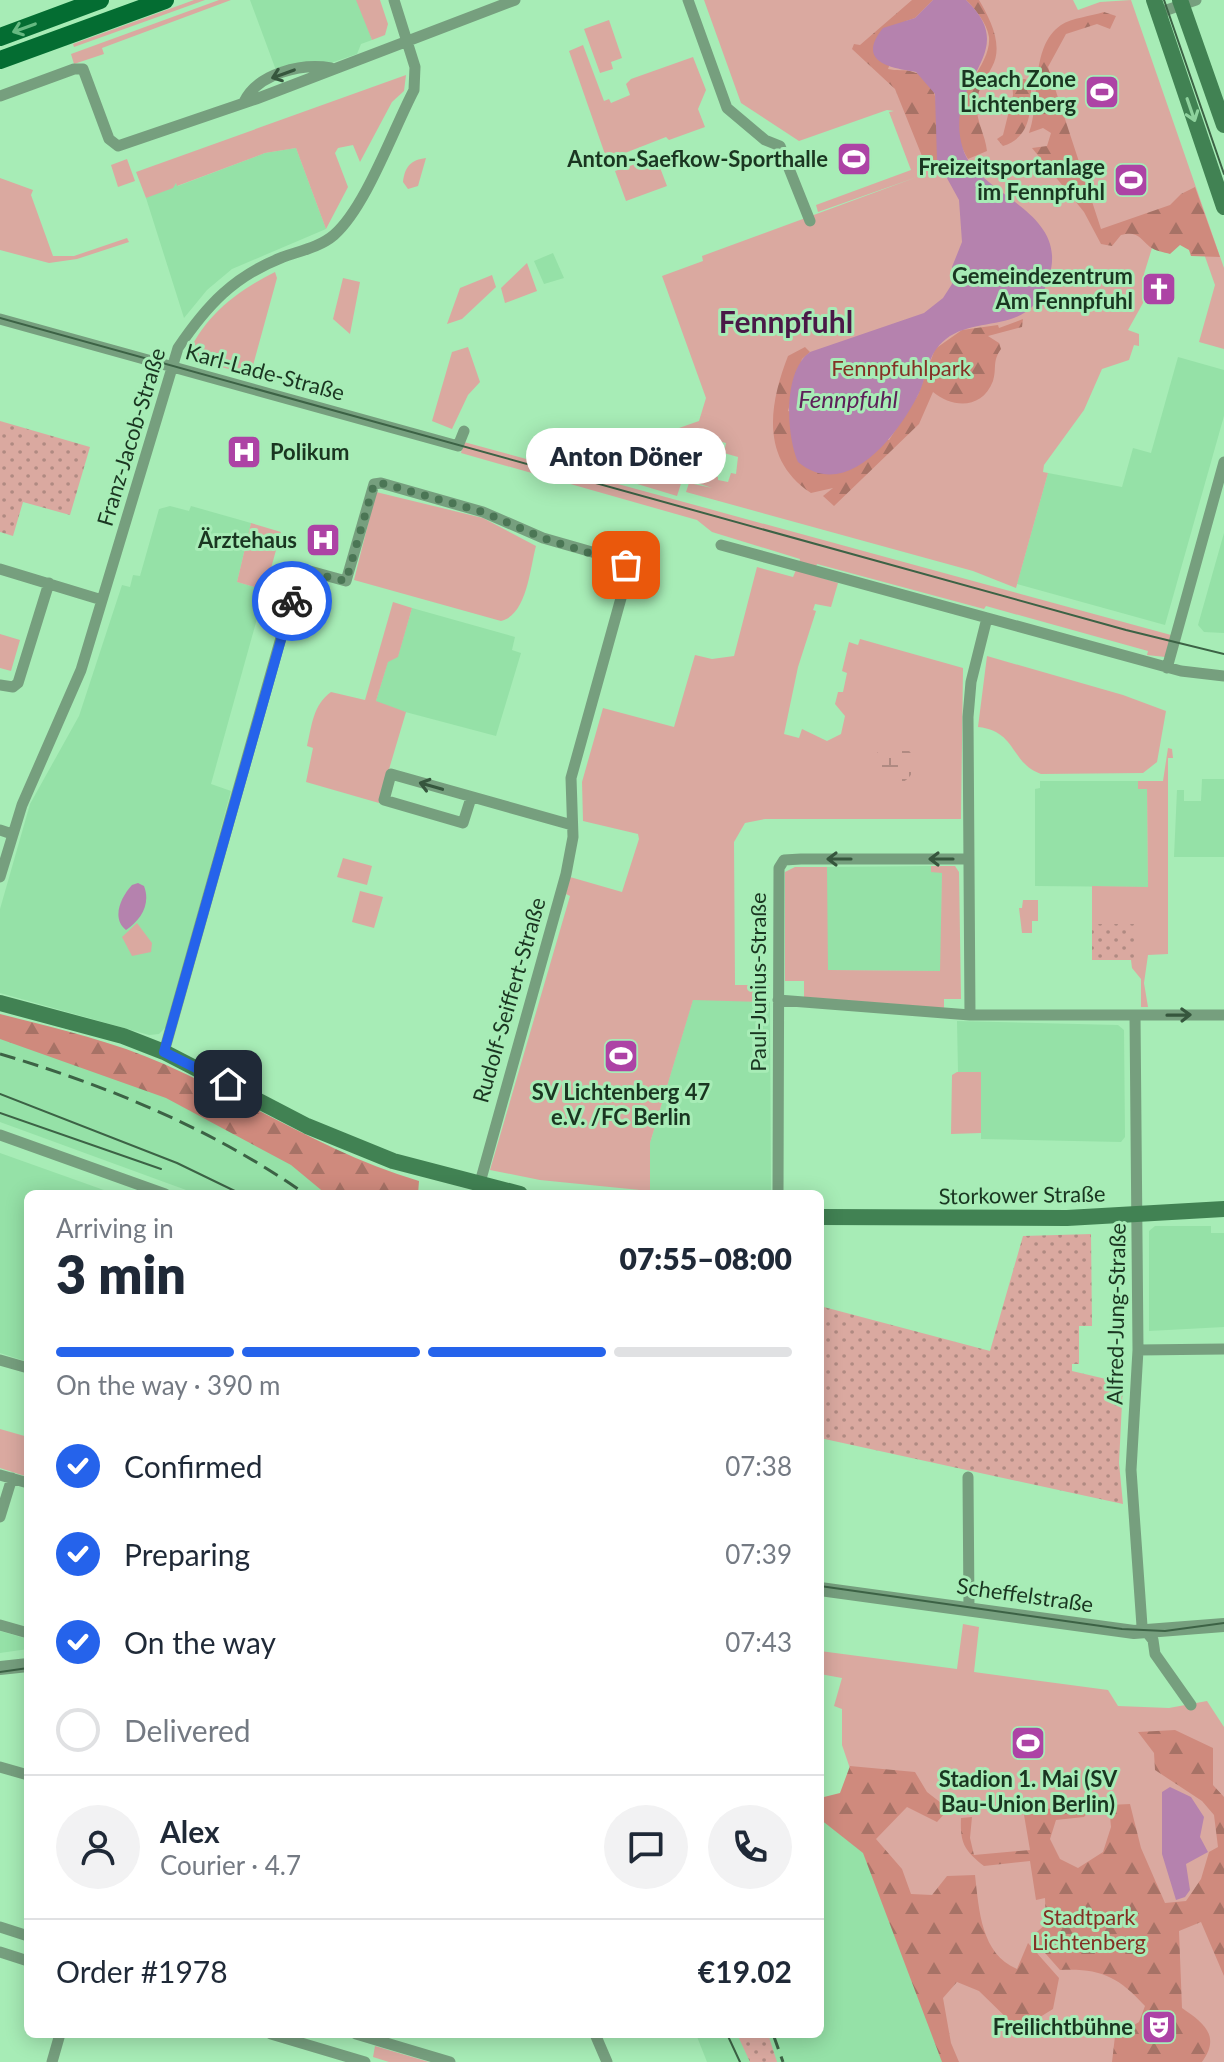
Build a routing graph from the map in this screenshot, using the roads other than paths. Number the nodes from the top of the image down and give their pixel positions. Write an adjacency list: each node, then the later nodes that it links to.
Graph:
1 (100, 0): 8 (main road, one-way to 8)
2 (165, 0): 10 (main road)
3 (394, 0): 9 (street, Franz-Jacob-Straße)
4 (515, 0): 9 (street)
5 (688, 0): 14 (street)
6 (1186, 2): 7 (street); 12 (main road)
7 (1156, 7): 13 (main road, one-way to 13)
8 (0, 37)
9 (407, 38): 11 (street); 16 (street, Franz-Jacob-Straße)
10 (0, 60)
11 (0, 96)
12 (1224, 125)
13 (1224, 207)
14 (810, 221)
15 (0, 319): 16 (street, Karl-Lade-Straße)
16 (173, 367): 17 (street, Karl-Lade-Straße); 22 (street, Franz-Jacob-Straße)
17 (464, 431)
18 (1224, 462): 24 (street)
19 (721, 545): 23 (street)
20 (0, 569): 21 (street)
21 (49, 583): 22 (street); 26 (street)
22 (102, 600): 29 (street, Franz-Jacob-Straße)
23 (987, 618): 24 (street); 30 (street)
24 (1167, 668): 25 (street)
25 (1224, 676)
26 (0, 685)
27 (471, 798): 27 (street, one-way to 27); 28 (street)
28 (572, 825): 37 (street, Rudolf-Seiffert-Straße); 39 (street, Rudolf-Seiffert-Straße)
29 (6, 832): 31 (street, Franz-Jacob-Straße)
30 (968, 859): 32 (street, Paul-Junius-Straße, one-way to 32); 34 (street)
31 (0, 877)
32 (778, 1000): 34 (street); 42 (street, Paul-Junius-Straße)
33 (0, 1003): 37 (main road)
34 (970, 1015): 36 (street)
35 (1224, 1015): 36 (street, one-way to 35)
36 (1135, 1016): 44 (street, Alfred-Jung-Straße)
37 (164, 1052): 39 (main road)
38 (0, 1135): 40 (street)
39 (479, 1186): 41 (main road)
40 (154, 1190)
41 (500, 1190)
42 (778, 1190)
43 (1224, 1209): 44 (main road, Storkower Straße)
44 (1138, 1215): 45 (main road, Storkower Straße); 47 (street, Alfred-Jung-Straße)
45 (824, 1217)
46 (1224, 1349): 47 (street)
47 (1138, 1350): 58 (street, Alfred-Jung-Straße)
48 (0, 1360): 49 (street)
49 (24, 1367)
50 (6, 1476): 52 (street)
51 (968, 1477): 54 (street)
52 (0, 1517)
53 (824, 1590): 54 (street, Scheffelstraße)
54 (969, 1610): 58 (street, Scheffelstraße)
55 (0, 1625): 57 (street)
56 (1224, 1625): 58 (street, Scheffelstraße)
57 (24, 1632)
58 (1148, 1633): 61 (street, Alfred-Jung-Straße)
59 (24, 1665): 60 (street)
60 (0, 1668)
61 (1191, 1705)
62 (0, 1767): 63 (street)
63 (24, 1774)
64 (0, 1927): 65 (street)
65 (24, 1935)
66 (0, 1952): 67 (street)
67 (24, 1960)
68 (59, 2038): 74 (street)
69 (284, 2038): 73 (street)
70 (359, 2038): 73 (street)
71 (369, 2038): 75 (street)
72 (597, 2038): 76 (street)
73 (360, 2061)
74 (52, 2062)
75 (450, 2062)
76 (607, 2062)

